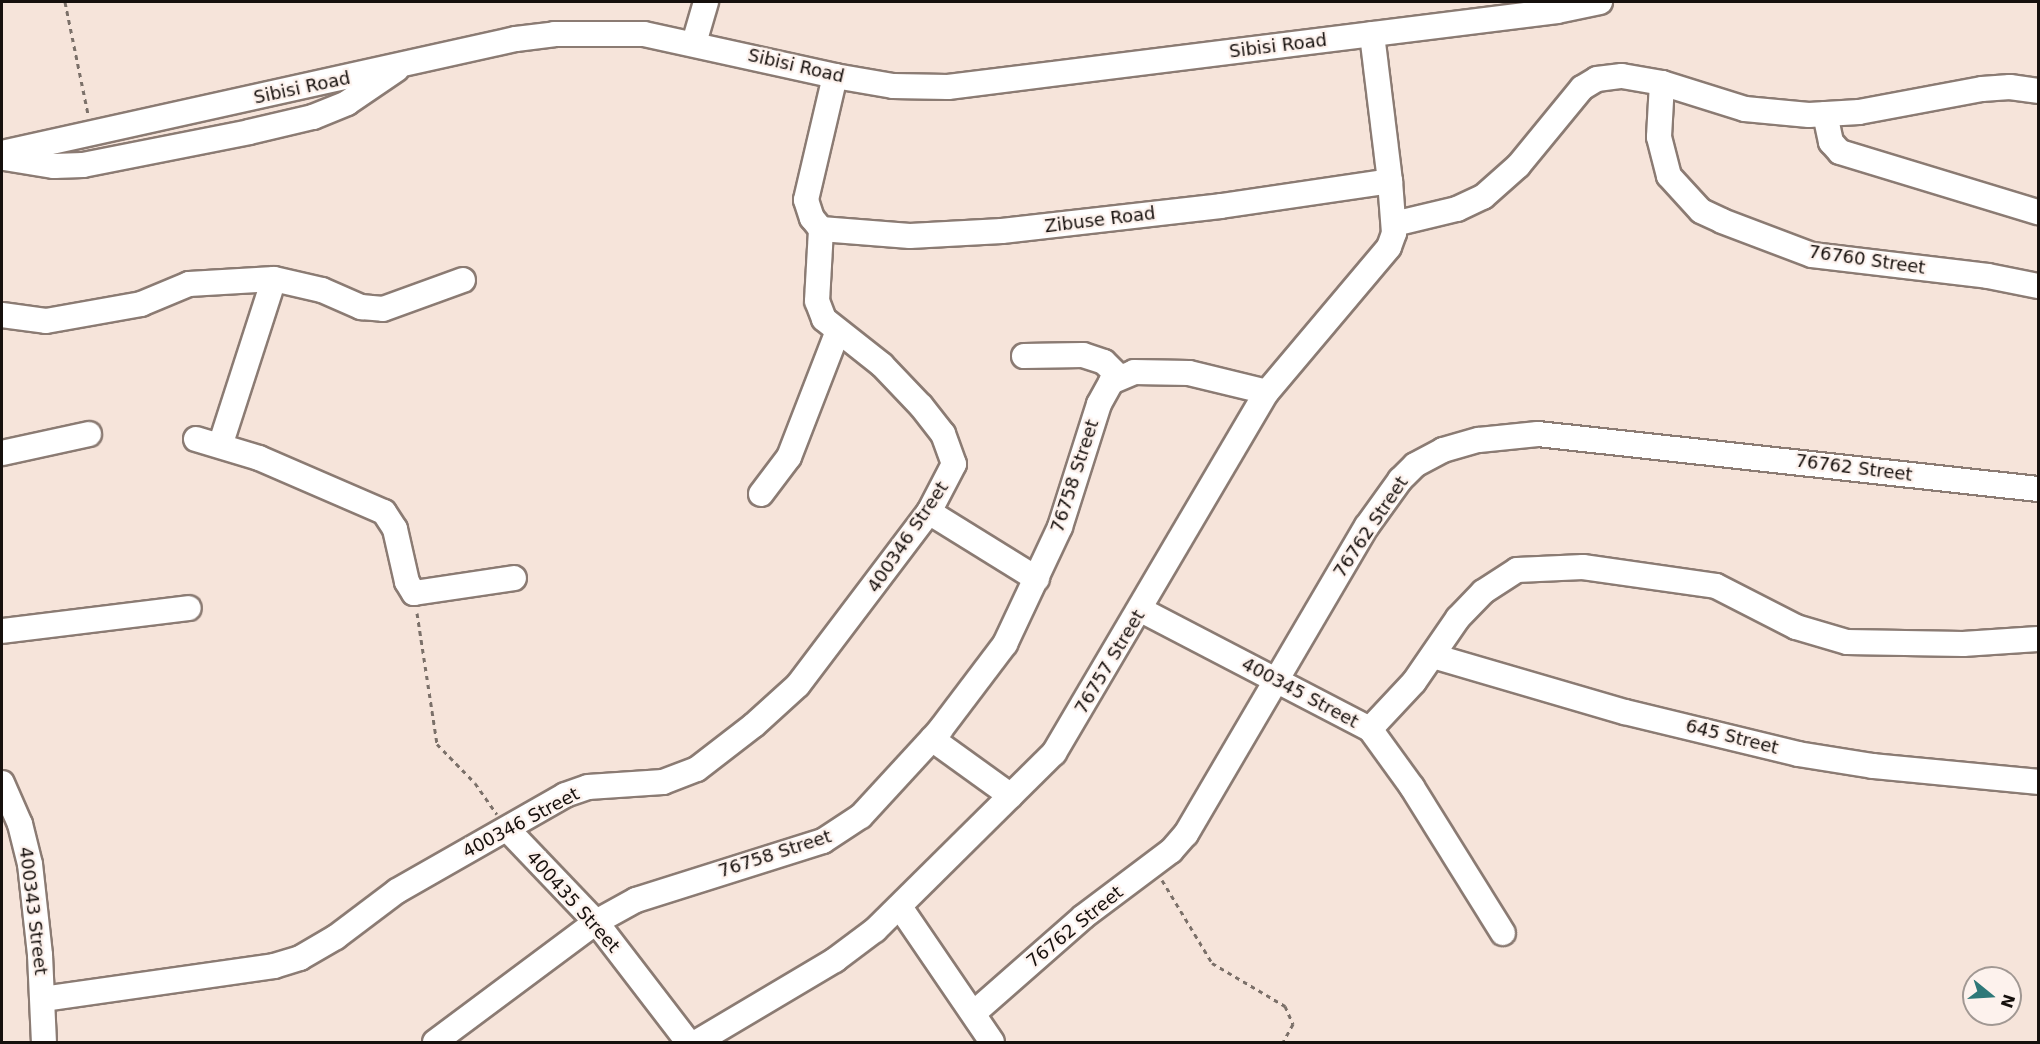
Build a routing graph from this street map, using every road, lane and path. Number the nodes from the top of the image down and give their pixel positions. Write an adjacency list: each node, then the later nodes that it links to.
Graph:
1 (65, 2): 11 (path)
2 (706, 2): 5 (street)
3 (1600, 2): 4 (street, Sibisi Road)
4 (1372, 34): 7 (street, Sibisi Road); 13 (street)
5 (694, 43): 6 (street, Sibisi Road); 7 (street, Sibisi Road)
6 (402, 65): 11 (street, Sibisi Road); 12 (street)
7 (835, 76): 16 (street)
8 (1662, 84): 10 (street); 15 (street); 19 (street, 76760 Street)
9 (2038, 91): 10 (street)
10 (1825, 114): 14 (street)
11 (92, 134): 12 (street, Sibisi Road)
12 (2, 155)
13 (1390, 181): 15 (street, 76757 Street); 16 (street, Zibuse Road)
14 (2038, 212)
15 (1394, 224): 24 (street, 76757 Street)
16 (821, 229): 21 (street, 400346 Street)
17 (274, 279): 18 (street); 20 (street); 27 (street)
18 (463, 280)
19 (2038, 286)
20 (2, 315)
21 (837, 333): 30 (street); 31 (street, 400346 Street)
22 (1024, 356): 23 (street)
23 (1119, 377): 24 (street); 33 (street, 76758 Street)
24 (1267, 392): 36 (street, 76757 Street)
25 (89, 434): 28 (street)
26 (196, 439): 27 (street)
27 (221, 443): 34 (street)
28 (2, 453)
29 (2038, 489): 40 (street, 76762 Street)
30 (761, 494)
31 (929, 512): 33 (street); 46 (street, 400346 Street)
32 (514, 578): 34 (street)
33 (1037, 579): 42 (street, 76758 Street)
34 (414, 593): 46 (path)
35 (189, 608): 37 (street)
36 (1141, 610): 40 (street, 400345 Street); 45 (street, 76757 Street)
37 (2, 631)
38 (2038, 639): 39 (street)
39 (1433, 656): 41 (street); 43 (street, 645 Street)
40 (1275, 679): 41 (street, 400345 Street); 47 (street, 76762 Street)
41 (1370, 729): 50 (street, 400345 Street)
42 (932, 739): 45 (street); 49 (street, 76758 Street)
43 (2038, 782)
44 (2, 783): 51 (street, 400343 Street)
45 (1011, 796): 48 (street, 76757 Street)
46 (508, 830): 49 (street, 400435 Street); 51 (street, 400346 Street)
47 (1153, 866): 52 (street, 76762 Street); 58 (path)
48 (900, 907): 52 (street); 56 (street, 76757 Street)
49 (596, 922): 54 (street, 76758 Street); 55 (street, 400435 Street)
50 (1503, 933)
51 (43, 999): 53 (street, 400343 Street)
52 (975, 1012): 57 (street)
53 (44, 1042)
54 (435, 1042)
55 (688, 1042)
56 (697, 1042)
57 (992, 1042)
58 (1283, 1042)

